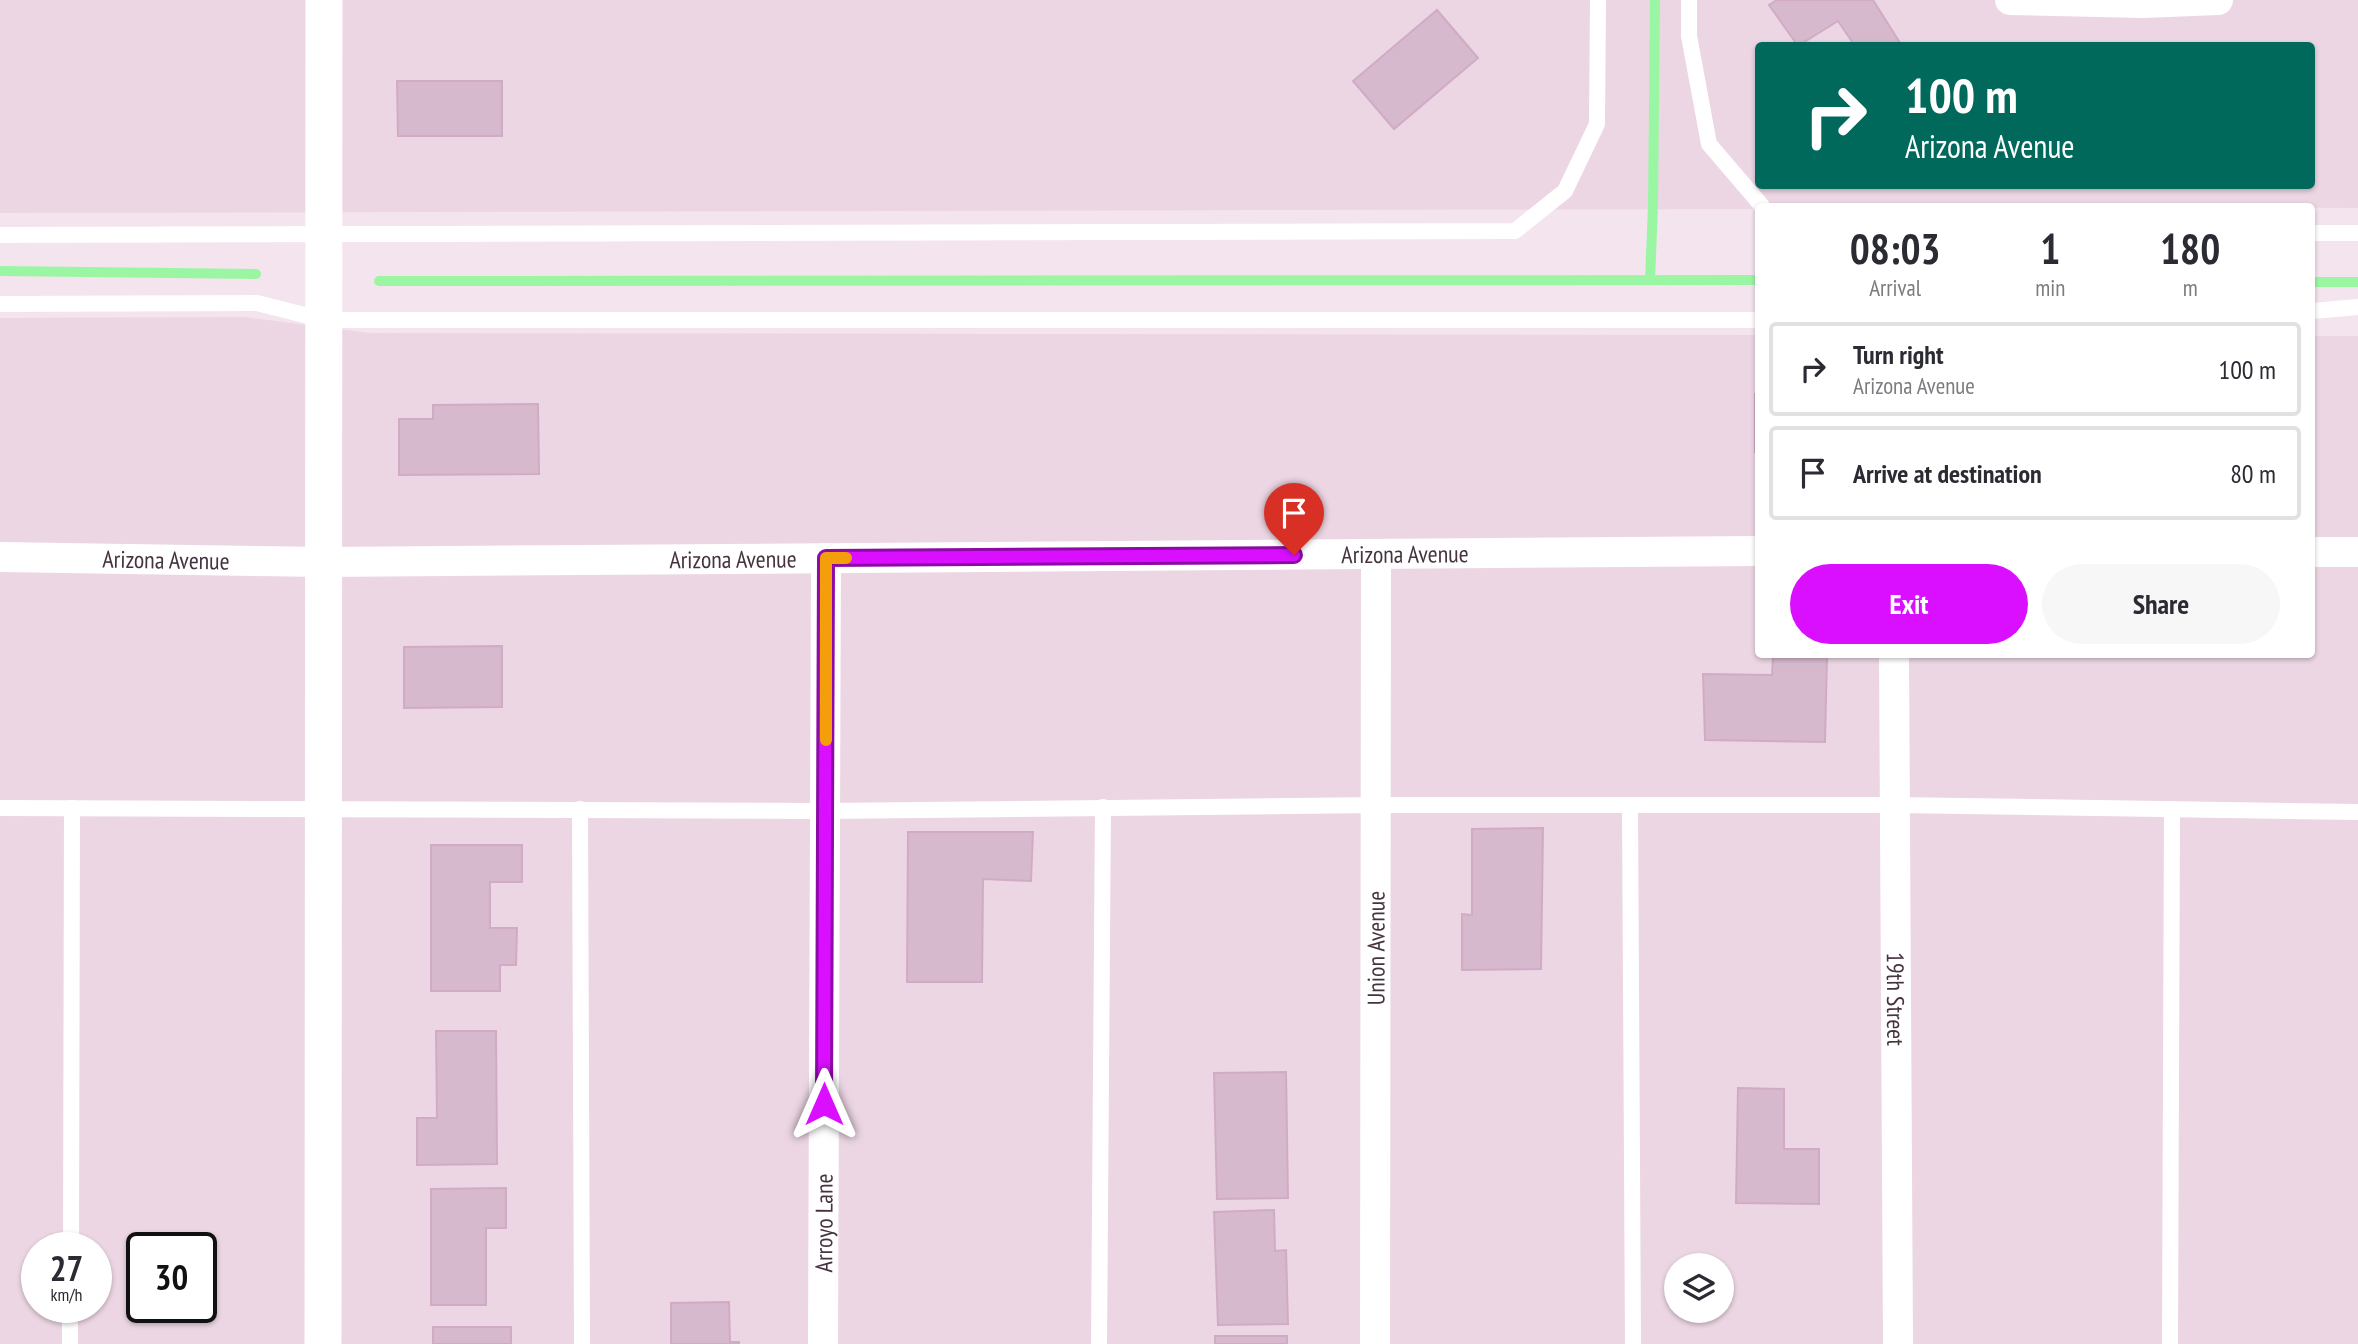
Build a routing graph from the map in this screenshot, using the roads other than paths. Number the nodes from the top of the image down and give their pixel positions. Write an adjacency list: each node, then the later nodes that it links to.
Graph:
1 (324, 0): 10 (street)
2 (1598, 0): 10 (lane)
3 (1689, 0): 7 (lane)
4 (2010, 0): 6 (street)
5 (2218, 0): 6 (street)
6 (2143, 1)
7 (1759, 203)
8 (2315, 233): 9 (lane)
9 (2358, 233)
10 (324, 234): 11 (lane); 15 (street)
11 (0, 235)
12 (0, 304): 15 (lane)
13 (2358, 307): 14 (lane)
14 (2315, 311)
15 (324, 320): 16 (lane); 23 (street)
16 (1755, 320)
17 (1755, 551): 20 (street, Arizona Avenue)
18 (2315, 552): 19 (street)
19 (2358, 552)
20 (1376, 555): 22 (street, Arizona Avenue); 25 (street, Union Avenue)
21 (0, 558): 23 (street, Arizona Avenue)
22 (826, 558): 23 (street, Arizona Avenue); 34 (street, Arroyo Lane)
23 (324, 562): 31 (street)
24 (1894, 658): 27 (street, 19th Street)
25 (1376, 805): 26 (lane); 28 (lane); 43 (street, Union Avenue)
26 (1630, 805): 27 (lane); 44 (lane)
27 (1894, 805): 33 (lane); 45 (street, 19th Street)
28 (1103, 807): 34 (lane); 42 (lane)
29 (0, 808): 30 (lane)
30 (72, 808): 31 (lane); 36 (lane)
31 (324, 809): 32 (lane); 39 (street)
32 (580, 809): 34 (lane); 40 (lane)
33 (2172, 809): 35 (lane); 46 (lane)
34 (825, 811): 41 (street, Arroyo Lane)
35 (2358, 812)
36 (71, 1232)
37 (70, 1323): 38 (lane)
38 (70, 1344)
39 (323, 1344)
40 (582, 1344)
41 (823, 1344)
42 (1099, 1344)
43 (1375, 1344)
44 (1633, 1344)
45 (1898, 1344)
46 (2170, 1344)

